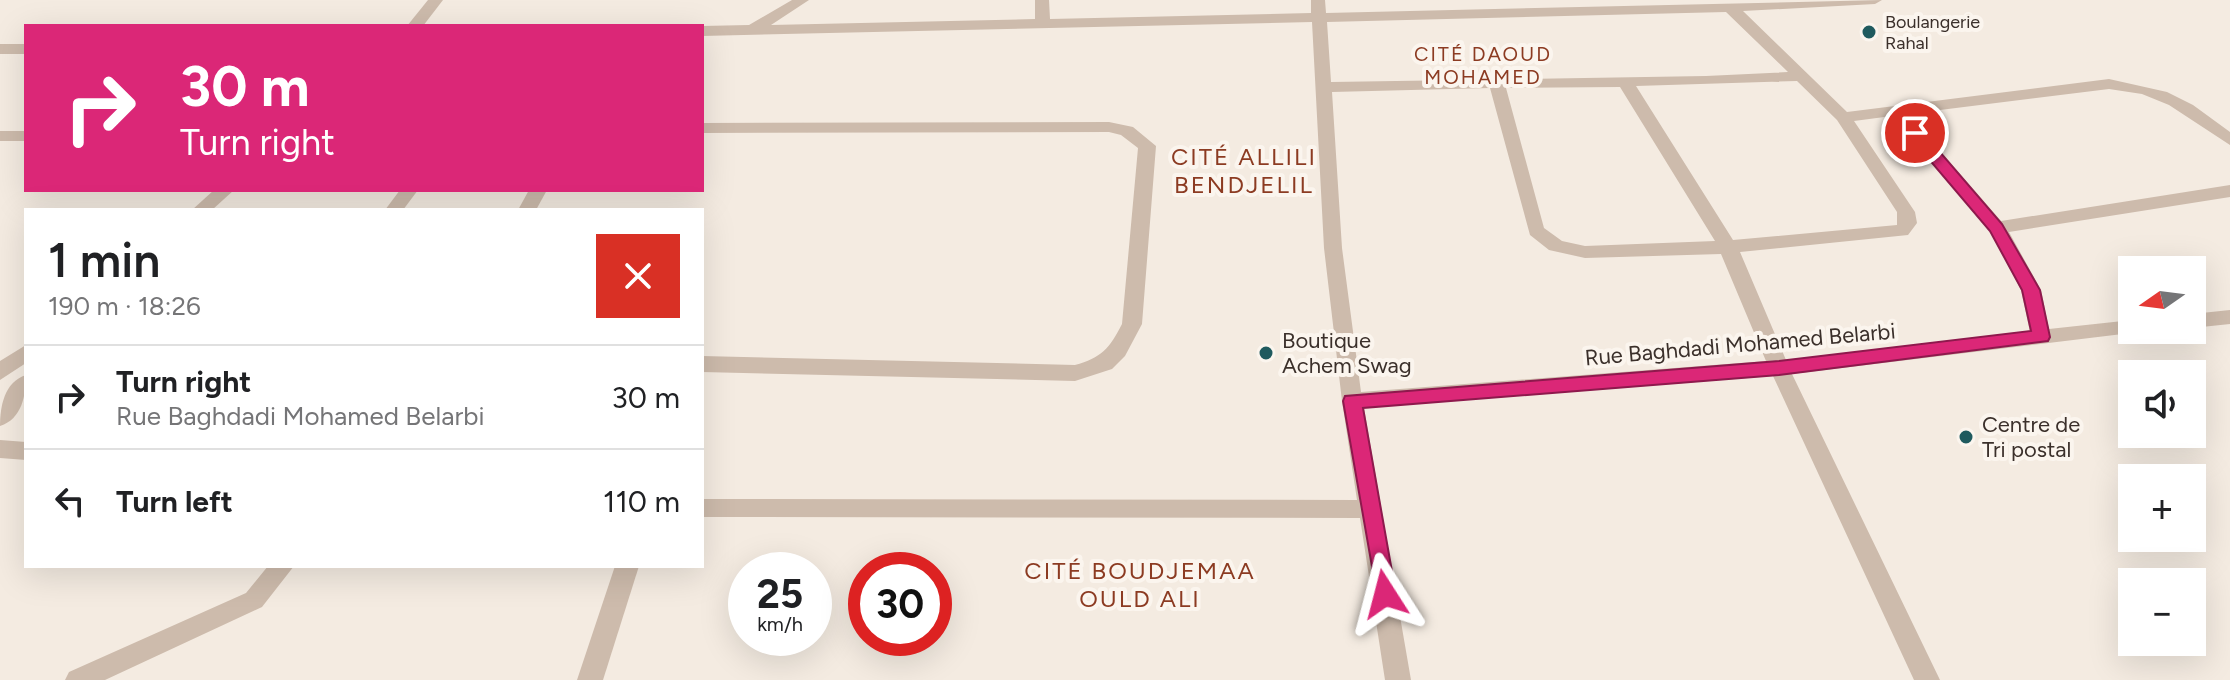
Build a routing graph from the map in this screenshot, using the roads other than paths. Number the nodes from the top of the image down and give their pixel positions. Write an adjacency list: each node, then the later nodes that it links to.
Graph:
1 (436, 0): 10 (street)
2 (802, 0): 11 (street)
3 (1042, 0): 9 (street)
4 (1875, 0): 8 (street)
5 (1553, 5): 6 (street); 7 (street)
6 (1690, 5): 8 (street)
7 (1319, 8): 9 (street); 18 (street)
8 (1731, 8): 15 (street)
9 (1043, 23): 11 (street)
10 (417, 24)
11 (753, 29): 12 (street)
12 (704, 31)
13 (0, 49): 14 (street)
14 (24, 49)
15 (1802, 76): 16 (street); 20 (street)
16 (1625, 82): 17 (street); 29 (street)
17 (1497, 83): 18 (street); 29 (street)
18 (1323, 87): 39 (street)
19 (1895, 109): 20 (street); 24 (street); 28 (street)
20 (1843, 117): 29 (street)
21 (704, 128): 35 (street)
22 (0, 136): 23 (street)
23 (24, 136)
24 (2230, 140)
25 (2230, 191): 28 (street)
26 (223, 192): 27 (street)
27 (203, 208)
28 (1997, 228): 33 (street)
29 (1728, 247): 36 (street)
30 (2230, 317): 31 (street)
31 (2206, 320)
32 (2118, 329): 33 (street, Rue Baghdadi Mohamed Belarbi)
33 (2041, 337): 36 (street, Rue Baghdadi Mohamed Belarbi)
34 (24, 354): 37 (street)
35 (704, 364)
36 (1779, 368): 39 (street, Rue Baghdadi Mohamed Belarbi); 50 (street)
37 (0, 372)
38 (24, 386): 40 (street)
39 (1352, 401): 44 (street)
40 (0, 418)
41 (0, 449): 42 (street)
42 (24, 451)
43 (704, 508): 44 (street)
44 (1372, 509): 49 (street)
45 (280, 568): 47 (street)
46 (626, 568): 48 (street)
47 (78, 680)
48 (590, 680)
49 (1398, 680)
50 (1927, 680)

